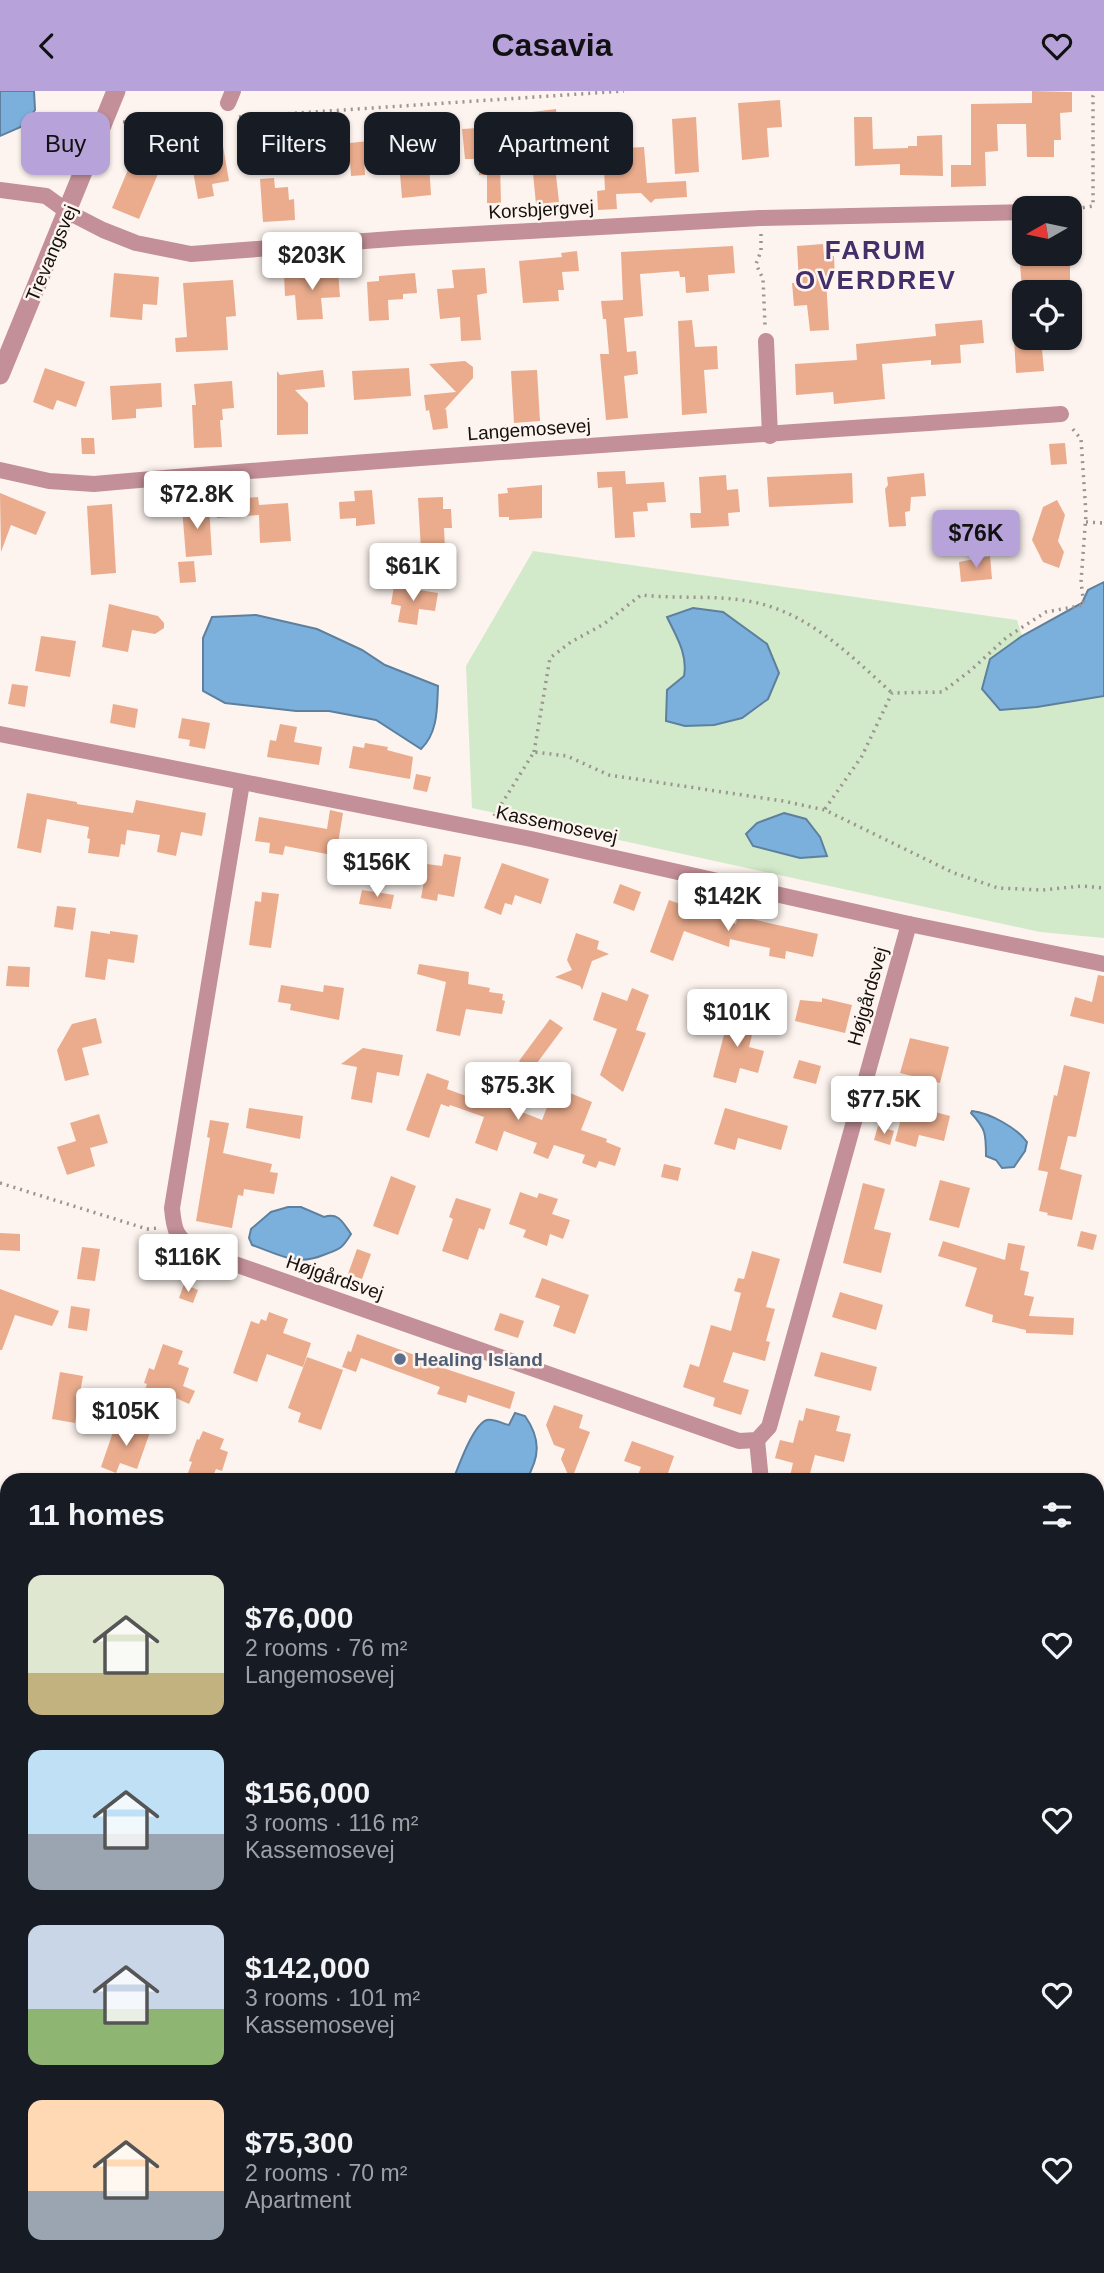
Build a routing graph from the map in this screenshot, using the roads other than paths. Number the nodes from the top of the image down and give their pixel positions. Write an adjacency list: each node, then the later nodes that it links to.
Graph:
1 (116, 91): 3 (street, Trevangsvej)
2 (0, 190): 3 (street, Korsbjergvej)
3 (68, 212): 4 (street, Korsbjergvej); 6 (street, Trevangsvej)
4 (1012, 212)
5 (766, 341): 8 (street)
6 (0, 375)
7 (1061, 414): 8 (street, Langemosevej)
8 (770, 436): 9 (street, Langemosevej)
9 (0, 470)
10 (0, 734): 11 (street, Kassemosevej)
11 (242, 783): 12 (street, Kassemosevej); 14 (street, Højgårdsvej)
12 (909, 924): 13 (street, Kassemosevej); 14 (street, Højgårdsvej)
13 (1104, 964)
14 (757, 1440): 15 (street)
15 (760, 1473)

